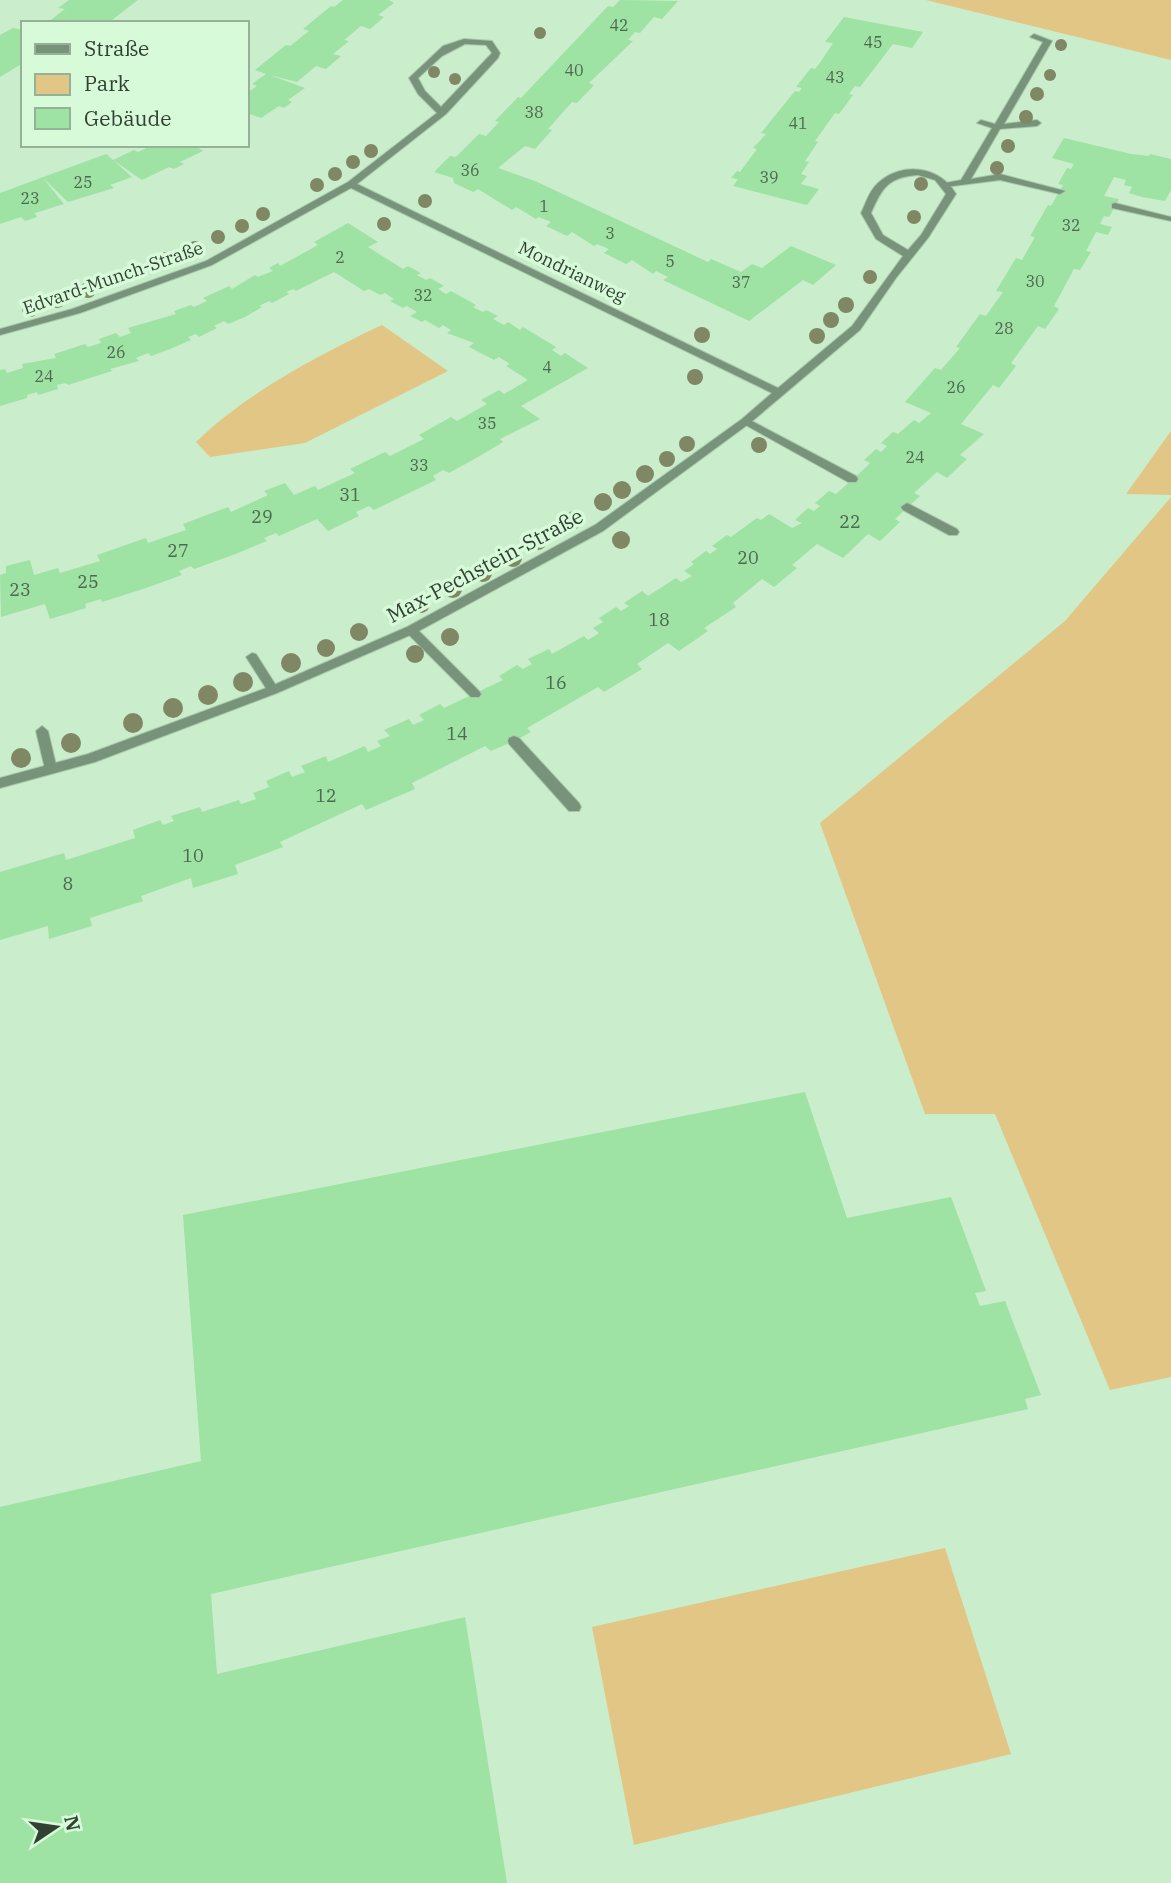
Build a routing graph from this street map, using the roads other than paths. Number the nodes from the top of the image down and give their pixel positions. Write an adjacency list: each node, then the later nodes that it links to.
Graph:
1 (1034, 37): 5 (street)
2 (441, 112): 2 (street, Edvard-Munch-Straße); 7 (street, Edvard-Munch-Straße)
3 (981, 123): 5 (street)
4 (1037, 123): 5 (street)
5 (997, 127): 6 (street)
6 (964, 183): 8 (street); 9 (street)
7 (351, 184): 13 (street, Edvard-Munch-Straße); 14 (street, Mondrianweg)
8 (948, 185): 12 (street, Max-Pechstein-Straße); 12 (street)
9 (1060, 191)
10 (1115, 206): 11 (street)
11 (1168, 219)
12 (909, 255): 14 (street, Max-Pechstein-Straße)
13 (0, 332)
14 (778, 392): 15 (street, Max-Pechstein-Straße)
15 (746, 421): 16 (street); 19 (street, Max-Pechstein-Straße)
16 (852, 479)
17 (907, 507): 18 (street)
18 (953, 532)
19 (411, 630): 21 (street, Max-Pechstein-Straße); 22 (street)
20 (252, 657): 21 (street)
21 (273, 690): 25 (street, Max-Pechstein-Straße)
22 (475, 694)
23 (42, 731): 25 (street)
24 (514, 741): 27 (street)
25 (51, 769): 26 (street, Max-Pechstein-Straße)
26 (0, 783)
27 (574, 807)

